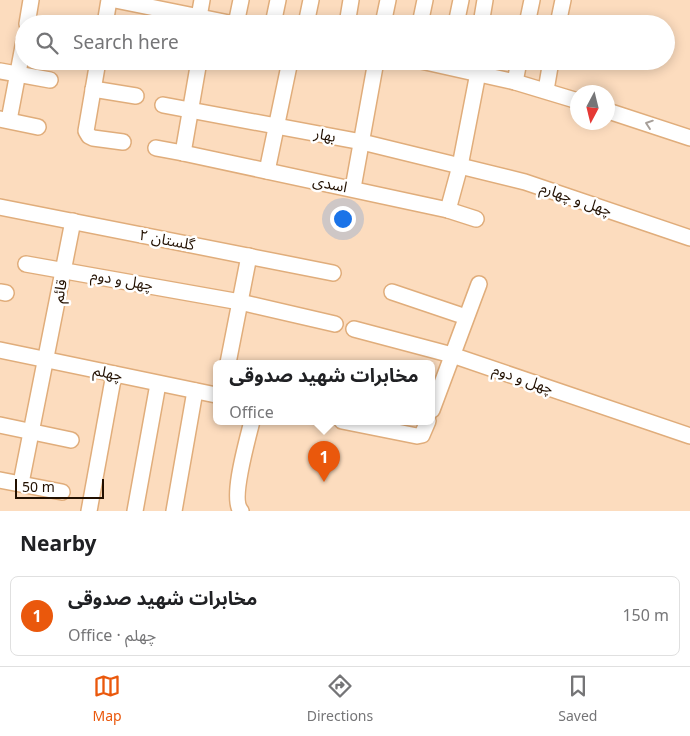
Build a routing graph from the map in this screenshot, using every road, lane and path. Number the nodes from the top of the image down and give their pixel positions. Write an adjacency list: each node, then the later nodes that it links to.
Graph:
1 (31, 0): 17 (street)
2 (109, 0): 18 (street)
3 (115, 0): 15 (street)
4 (202, 0): 20 (street)
5 (241, 0): 21 (street)
6 (278, 0): 22 (street)
7 (311, 0): 23 (street)
8 (351, 0): 24 (street)
9 (388, 0): 25 (street)
10 (425, 0): 26 (street)
11 (461, 0): 27 (street)
12 (486, 0): 28 (street)
13 (532, 0): 29 (street)
14 (563, 0): 30 (street)
15 (132, 2): 16 (street)
16 (167, 5): 19 (street)
17 (28, 15)
18 (106, 15)
19 (192, 15)
20 (204, 15)
21 (237, 15)
22 (275, 15)
23 (308, 15)
24 (348, 15)
25 (385, 15)
26 (422, 15)
27 (458, 15)
28 (482, 15)
29 (529, 15)
30 (560, 15)
31 (19, 70): 41 (street)
32 (96, 70): 44 (street)
33 (197, 70): 49 (street)
34 (288, 70): 52 (street)
35 (374, 70): 56 (street)
36 (474, 70): 59 (street)
37 (480, 70): 43 (street)
38 (517, 70): 43 (street)
39 (549, 70): 45 (street)
40 (0, 71): 41 (street)
41 (18, 74): 42 (street); 51 (street)
42 (50, 80)
43 (515, 82): 45 (street)
44 (93, 89): 46 (street); 55 (street)
45 (546, 90): 47 (street)
46 (136, 96)
47 (570, 98)
48 (163, 105): 49 (street, بهار)
49 (190, 110): 52 (street, بهار); 58 (street)
50 (615, 113): 54 (street, one-way to 50)
51 (5, 119): 53 (street)
52 (277, 126): 56 (street, بهار); 60 (street)
53 (38, 127)
54 (690, 138)
55 (123, 142)
56 (362, 142): 59 (street, بهار); 61 (street)
57 (156, 148): 58 (street, اسدی)
58 (183, 153): 60 (street, اسدی)
59 (460, 166): 63 (street); 66 (street, چهل و چهارم)
60 (267, 170): 61 (street, اسدی)
61 (353, 188): 63 (street, اسدی)
62 (0, 207): 65 (street, گلستان ۲)
63 (448, 210): 64 (street, اسدی)
64 (476, 219)
65 (73, 221): 67 (street, گلستان ۲); 69 (street, قائم)
66 (690, 238)
67 (249, 256): 70 (street, گلستان ۲); 73 (street)
68 (26, 264): 69 (street, چهل و دوم)
69 (64, 269): 73 (street, چهل و دوم); 79 (street, قائم)
70 (333, 272)
71 (479, 284): 74 (street)
72 (392, 292): 74 (street)
73 (240, 302): 75 (street, چهل و دوم); 80 (street)
74 (466, 317): 78 (street)
75 (335, 324)
76 (354, 329): 78 (street, چهل و دوم)
77 (0, 350): 79 (street, چهلم)
78 (452, 355): 85 (street); 91 (street, چهل و دوم)
79 (46, 360): 81 (street, چهلم); 90 (street, قائم)
80 (229, 360)
81 (114, 374): 82 (street, چهلم); 96 (street)
82 (158, 384): 83 (street, چهلم); 97 (street)
83 (195, 390): 84 (street, چهلم); 98 (street)
84 (213, 394)
85 (435, 402)
86 (0, 425): 90 (street)
87 (251, 425): 99 (street)
88 (362, 425): 89 (street)
89 (426, 425)
90 (32, 432): 92 (street); 94 (street, قائم)
91 (690, 436)
92 (71, 440)
93 (0, 480): 94 (street)
94 (21, 483): 95 (street)
95 (62, 492)
96 (89, 511)
97 (135, 511)
98 (174, 511)
99 (241, 511)

